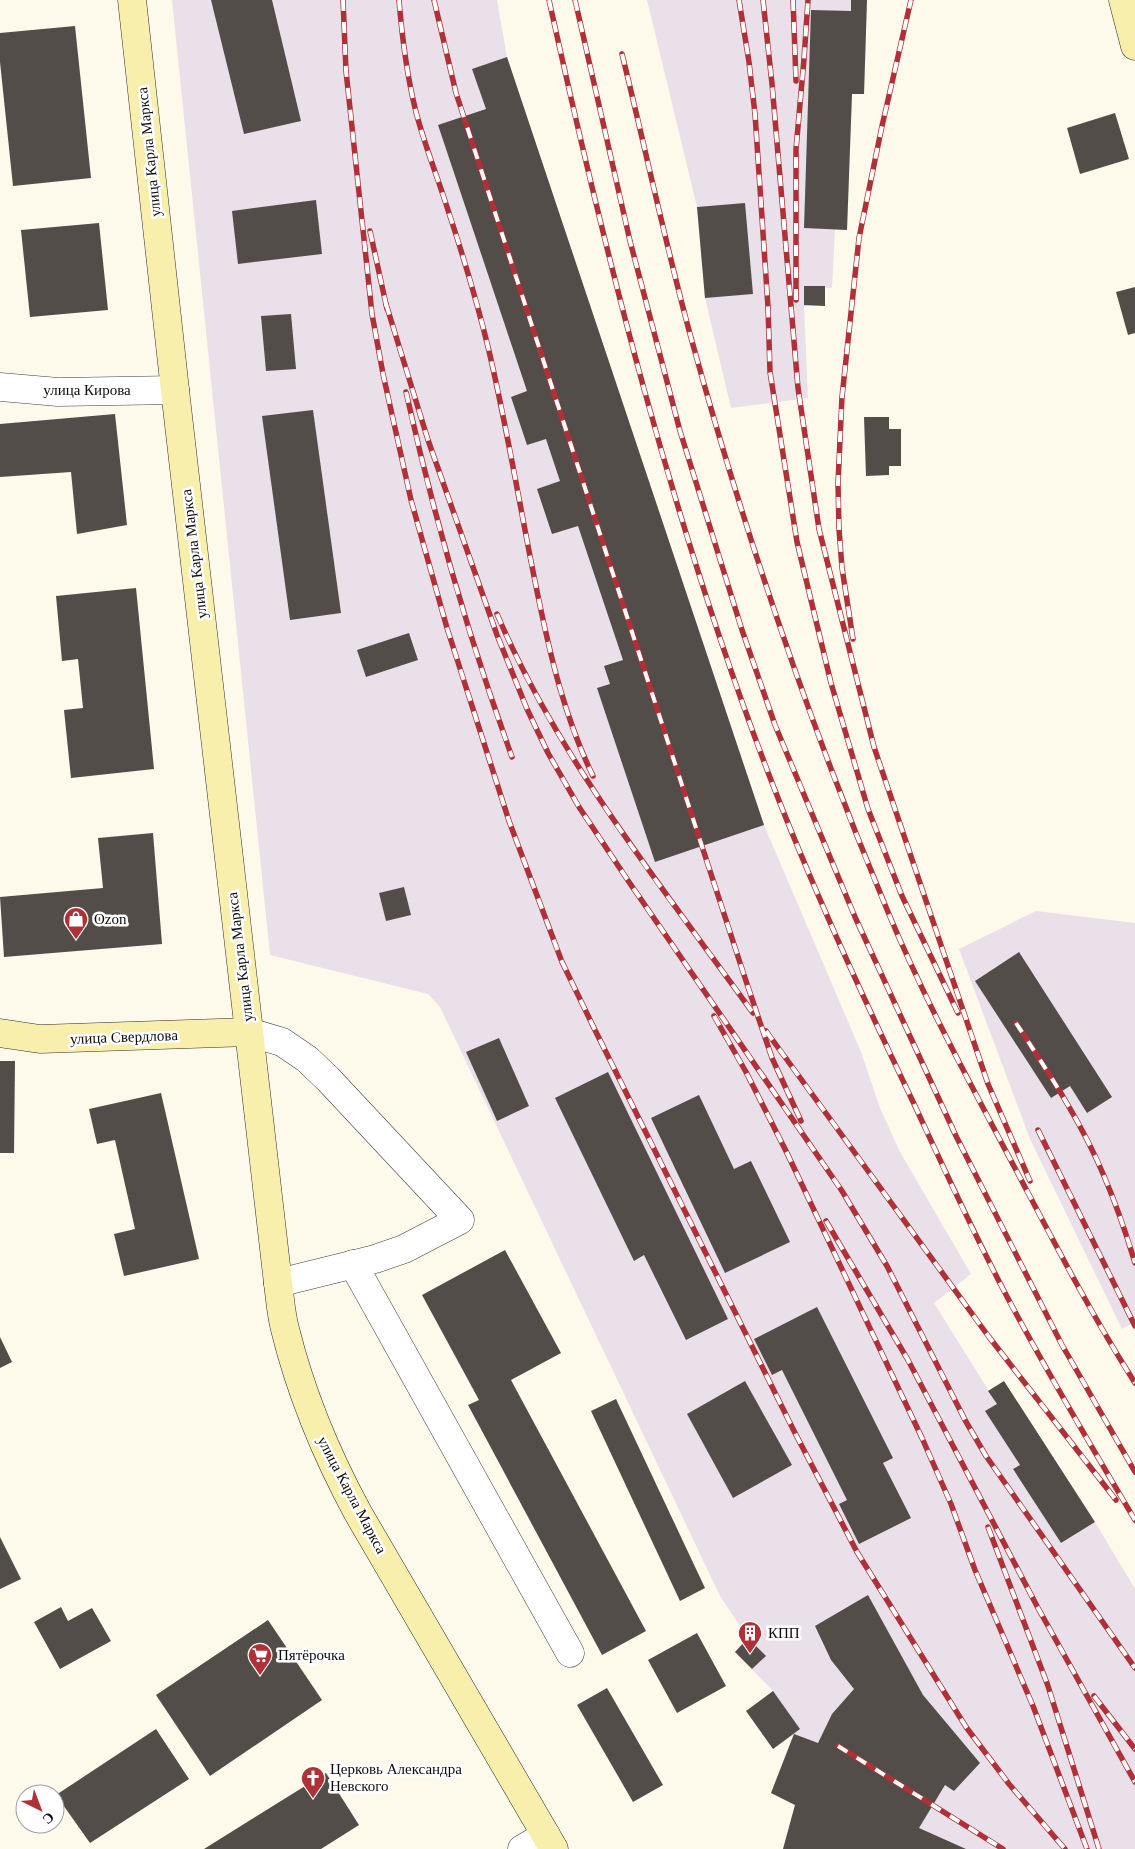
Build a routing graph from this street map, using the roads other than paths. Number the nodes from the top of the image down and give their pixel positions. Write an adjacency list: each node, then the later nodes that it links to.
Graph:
1 (132, 0): 5 (main road, улица Карла Маркса)
2 (1123, 0): 3 (main road)
3 (1135, 46)
4 (0, 387): 5 (street, улица Кирова)
5 (175, 390): 6 (main road, улица Карла Маркса)
6 (249, 1032): 7 (main road, улица Свердлова); 8 (street); 9 (main road, улица Карла Маркса)
7 (0, 1033)
8 (353, 1264): 9 (street); 10 (street)
9 (278, 1284): 11 (main road, улица Карла Маркса)
10 (570, 1653)
11 (550, 1842): 12 (street)
12 (522, 1849)

